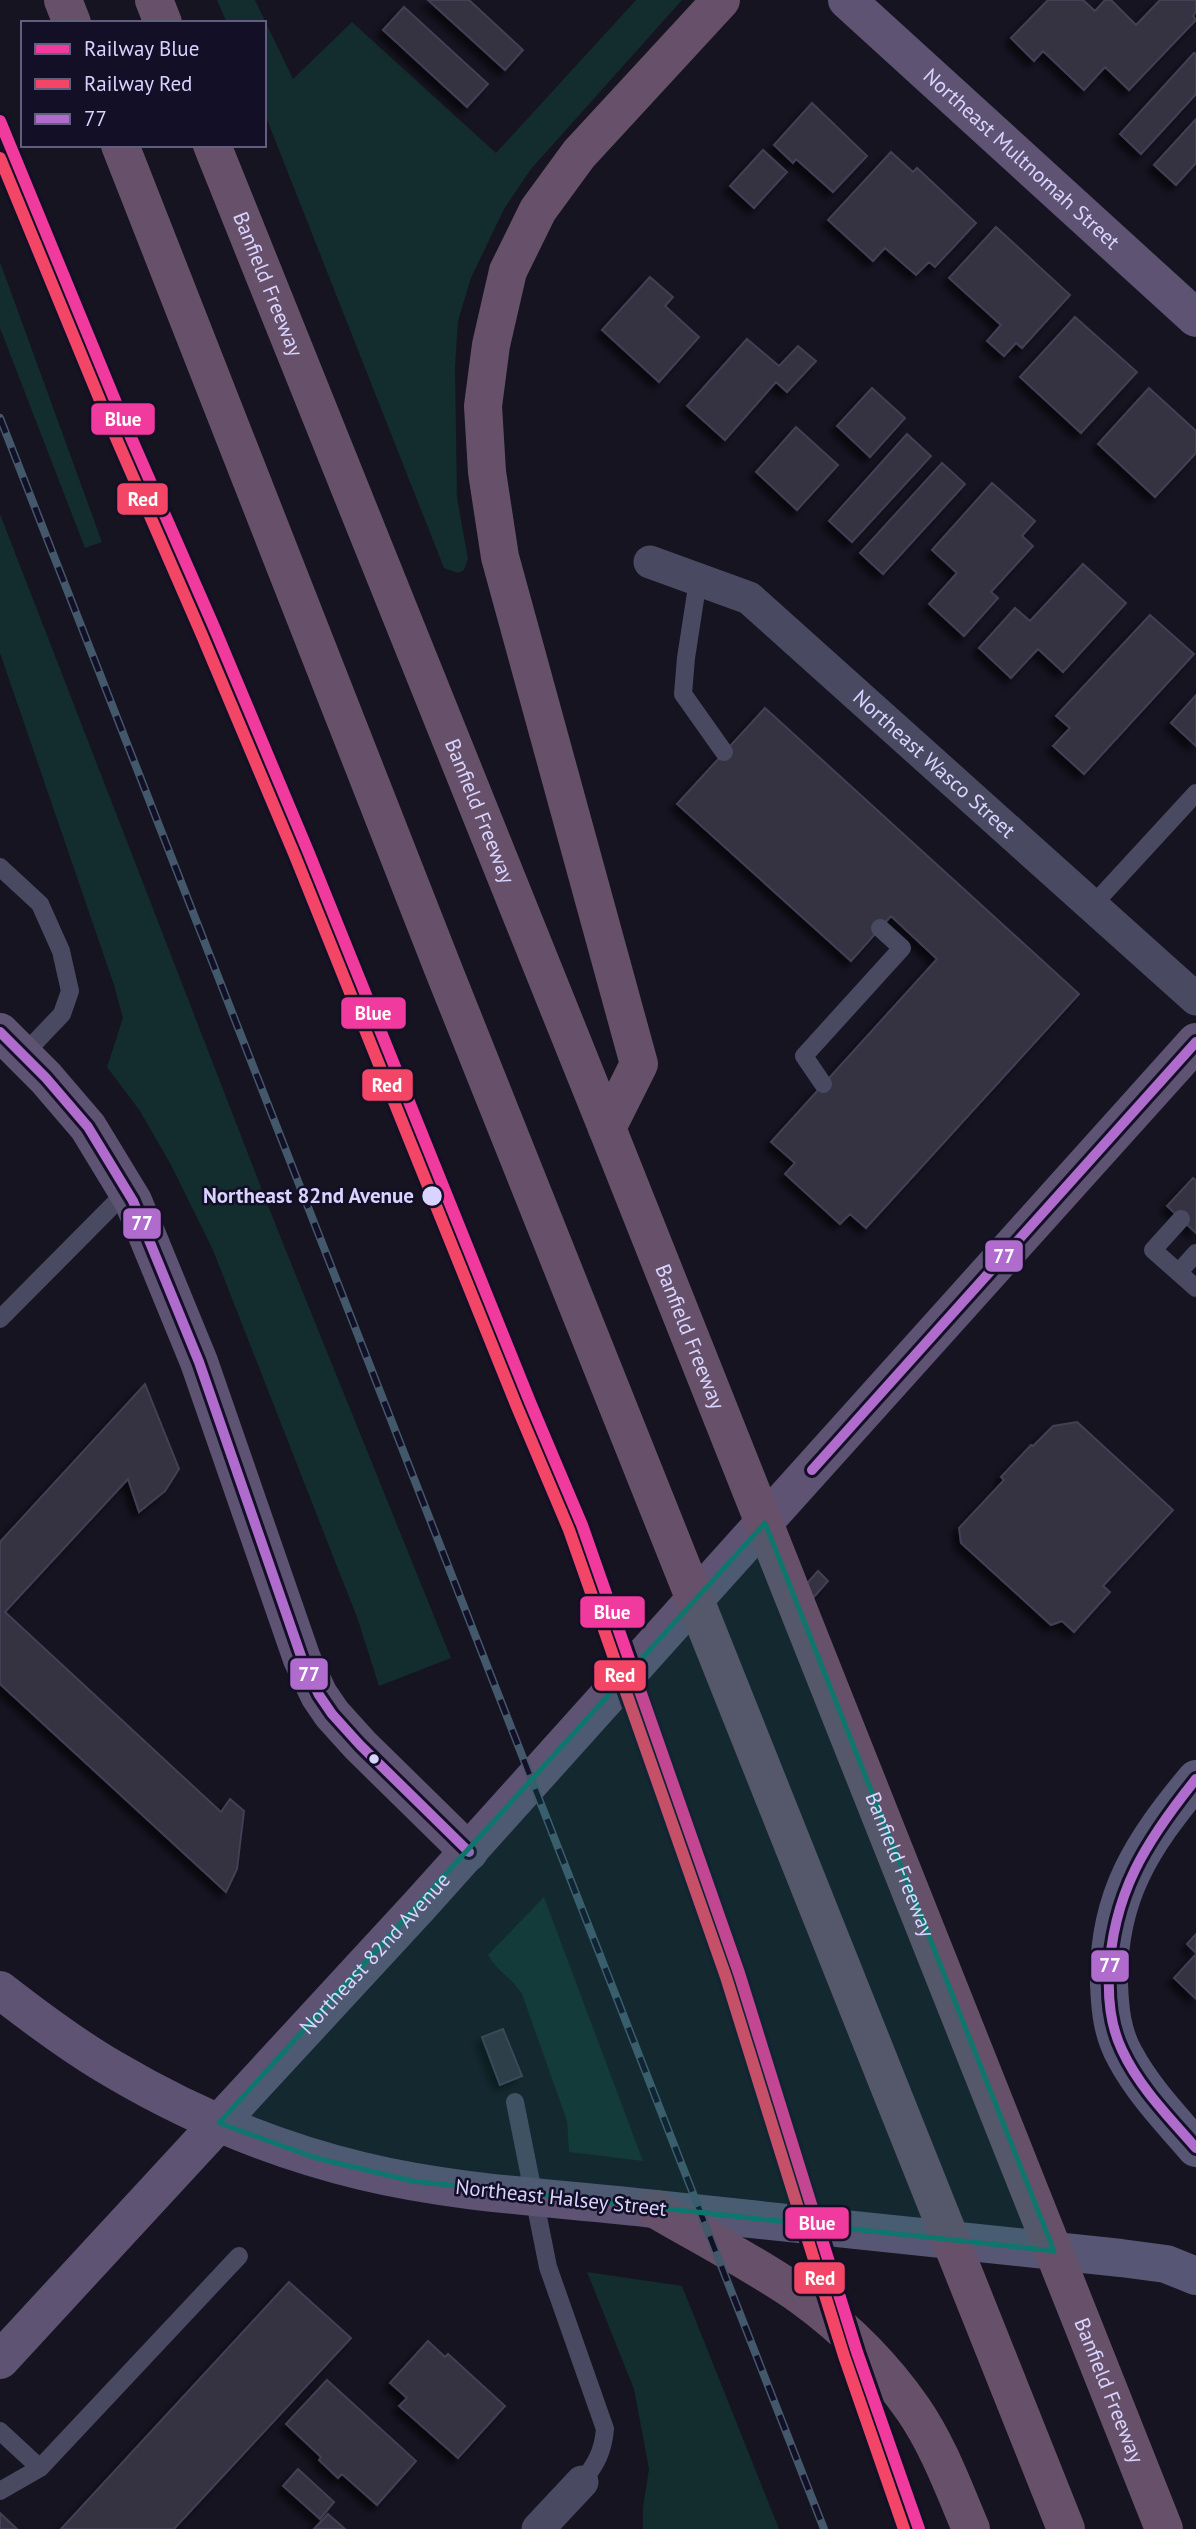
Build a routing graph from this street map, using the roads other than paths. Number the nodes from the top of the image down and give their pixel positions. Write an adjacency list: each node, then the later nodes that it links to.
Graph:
1 (63, 0): 5 (highway)
2 (154, 0): 6 (highway)
3 (721, 0): 21 (highway)
4 (847, 0): 9 (main road, Northeast Multnomah Street)
5 (71, 21)
6 (162, 21)
7 (121, 147): 43 (highway)
8 (213, 147): 21 (highway, Banfield Freeway)
9 (1196, 318)
10 (650, 562): 11 (street, Northeast Wasco Street)
11 (698, 580): 12 (lane); 15 (street, Northeast Wasco Street)
12 (724, 752)
13 (1196, 793): 15 (lane)
14 (0, 867): 19 (lane)
15 (1092, 906): 17 (street, Northeast Wasco Street)
16 (880, 928): 20 (lane)
17 (1196, 999)
18 (1196, 1042): 29 (main road, Northeast 82nd Avenue)
19 (12, 1043): 22 (main road)
20 (823, 1084)
21 (607, 1128): 44 (highway, Banfield Freeway)
22 (127, 1191): 27 (lane); 29 (main road)
23 (1181, 1219): 25 (lane)
24 (1196, 1253): 25 (lane)
25 (1179, 1272): 26 (lane)
26 (1196, 1288)
27 (0, 1319)
28 (1196, 1779): 32 (main road)
29 (469, 1852): 36 (main road, Northeast 82nd Avenue)
30 (0, 1990): 33 (main road, Northeast Halsey Street)
31 (515, 2102): 39 (lane)
32 (1196, 2148)
33 (655, 2209): 35 (main road, Northeast Halsey Street); 42 (highway)
34 (239, 2256): 38 (lane)
35 (1186, 2261)
36 (0, 2360)
37 (0, 2431): 38 (lane)
38 (40, 2468): 40 (lane)
39 (582, 2482): 41 (street)
40 (0, 2491)
41 (538, 2529)
42 (971, 2529)
43 (1066, 2529)
44 (1164, 2529)

